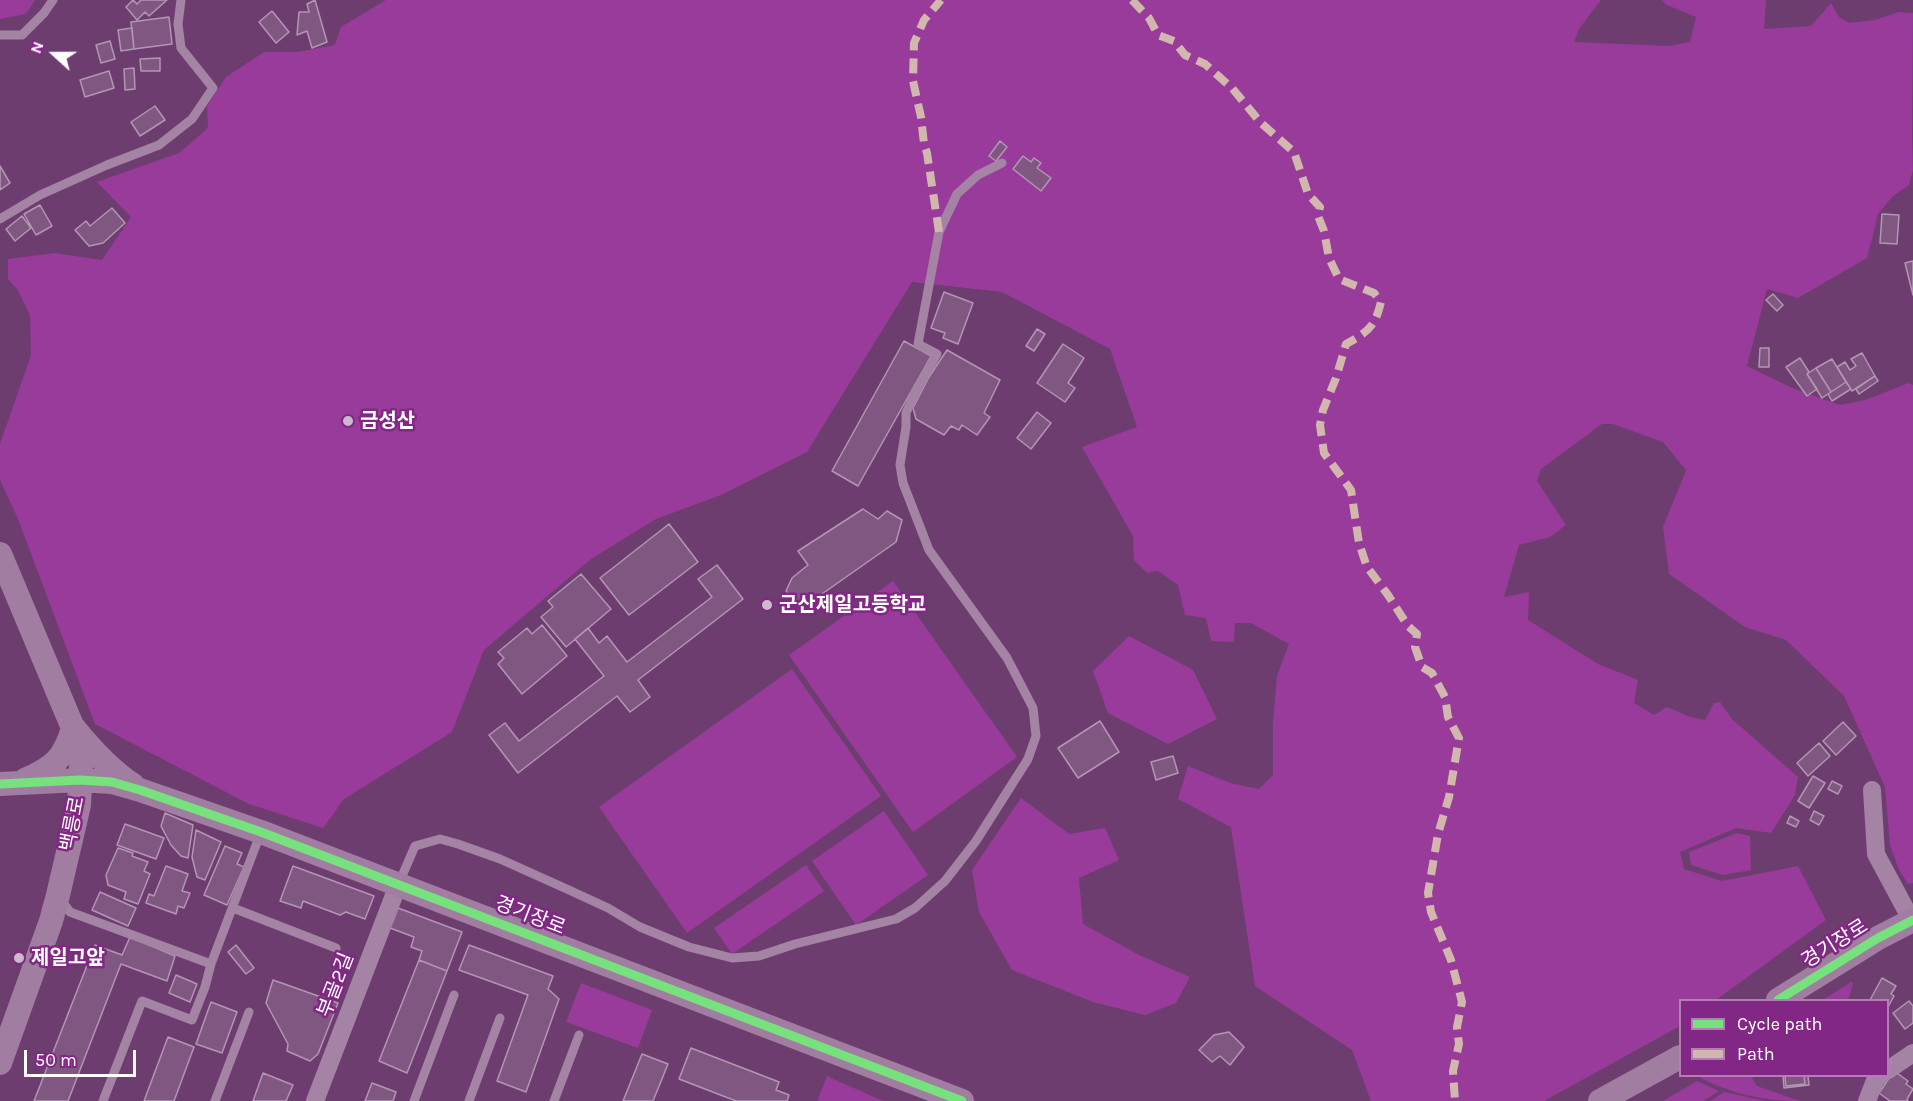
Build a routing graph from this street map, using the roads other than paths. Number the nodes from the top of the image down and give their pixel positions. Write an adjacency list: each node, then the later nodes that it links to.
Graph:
1 (52, 0): 3 (lane)
2 (181, 0): 5 (lane)
3 (0, 35)
4 (1002, 163): 14 (lane)
5 (0, 219)
6 (0, 554): 7 (street, 백릉로)
7 (73, 728): 8 (street, 백릉로); 9 (street); 10 (street)
8 (80, 780): 9 (street, 경기장로); 10 (street, 경기장로); 12 (street, 백릉로)
9 (10, 783): 12 (street)
10 (135, 788): 13 (street, 경기장로); 15 (street)
11 (1872, 790): 17 (street)
12 (73, 829): 15 (street, 백릉로)
13 (261, 832): 14 (street, 경기장로); 16 (lane)
14 (398, 885): 32 (street, 부골2길); 36 (street, 경기장로)
15 (58, 895): 19 (lane); 27 (street, 백릉로)
16 (234, 908): 18 (lane); 19 (lane)
17 (1913, 921): 21 (street, 경기장로)
18 (336, 948)
19 (212, 964): 30 (lane)
20 (454, 995): 33 (lane)
21 (1780, 999)
22 (249, 1012): 31 (lane)
23 (500, 1018): 34 (lane)
24 (579, 1035): 35 (lane)
25 (1913, 1053): 28 (street)
26 (1679, 1057): 37 (street)
27 (0, 1063)
28 (1889, 1069)
29 (1878, 1077): 38 (street)
30 (103, 1101)
31 (215, 1101)
32 (315, 1101)
33 (414, 1101)
34 (470, 1101)
35 (554, 1101)
36 (962, 1101)
37 (1599, 1101)
38 (1866, 1101)

